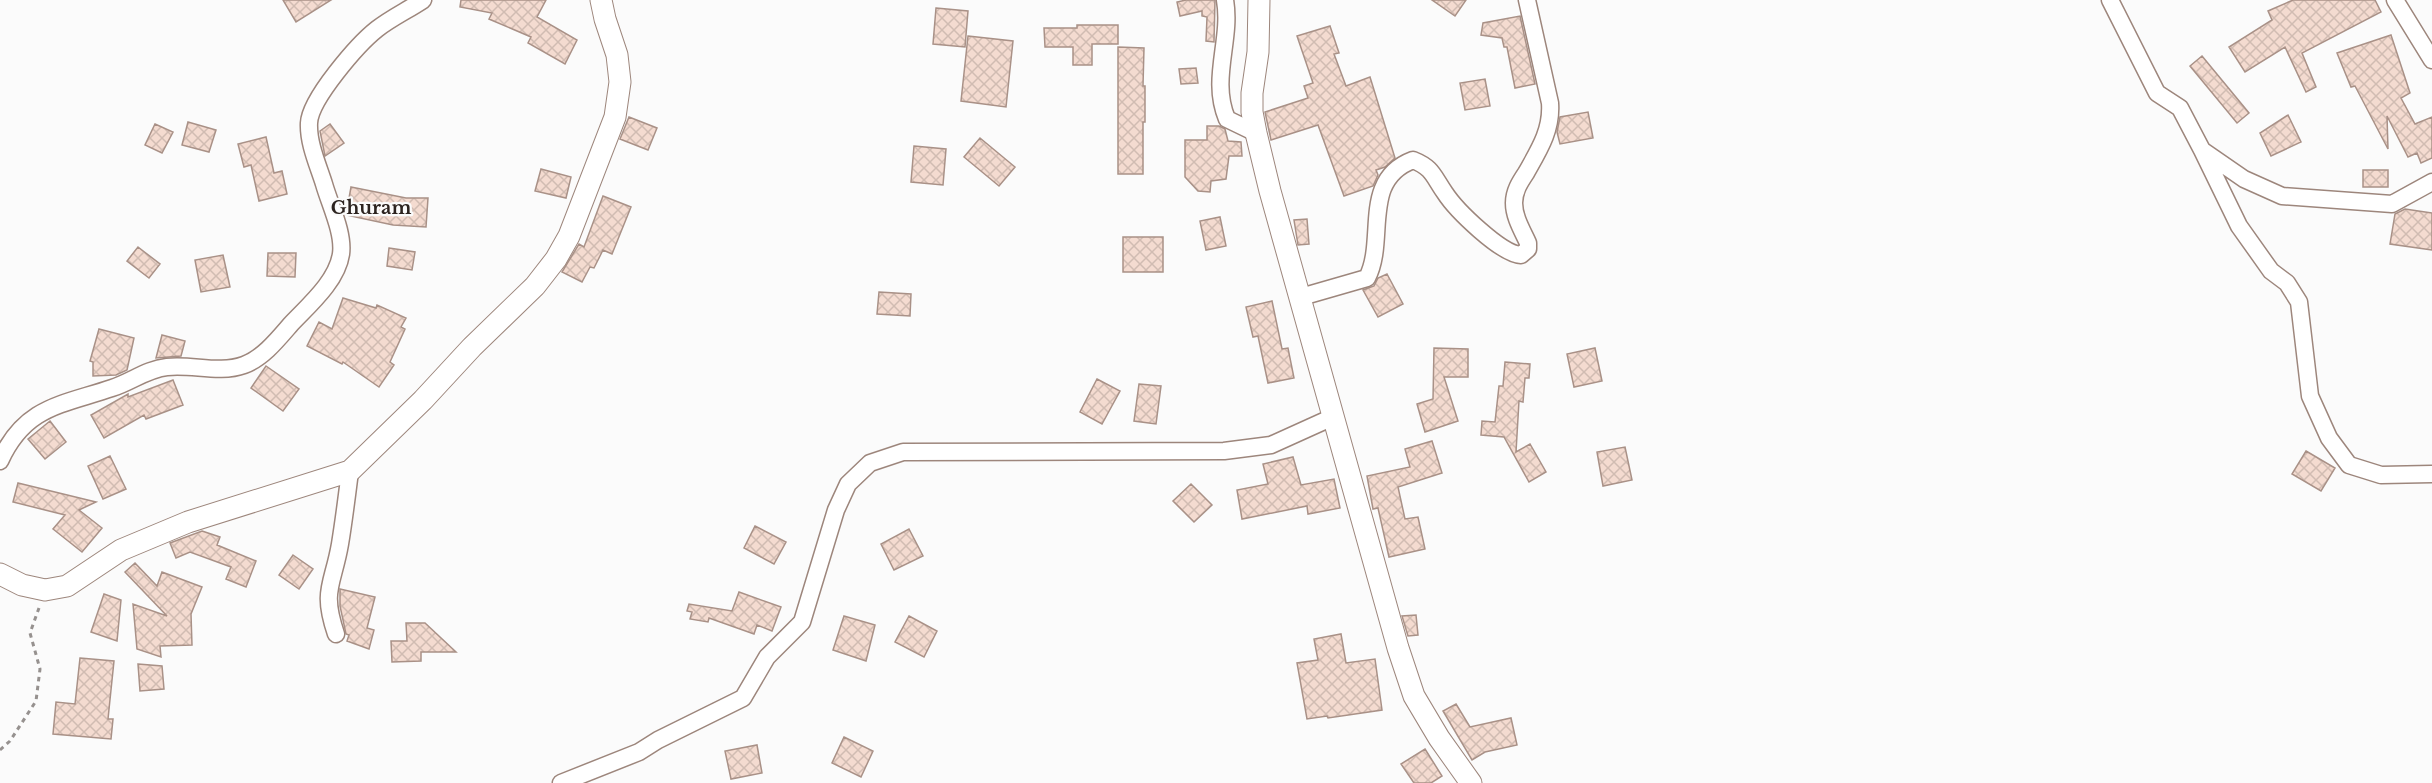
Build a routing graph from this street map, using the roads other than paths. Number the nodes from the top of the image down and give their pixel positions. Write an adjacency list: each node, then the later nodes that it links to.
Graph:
1 (423, 0): 14 (street)
2 (601, 0): 15 (street)
3 (1225, 0): 9 (street)
4 (1259, 0): 9 (street)
5 (1527, 0): 12 (street)
6 (2109, 0): 10 (street)
7 (2395, 0): 8 (street)
8 (2432, 60)
9 (1256, 133): 12 (street)
10 (2202, 150): 11 (street); 16 (street)
11 (2432, 182)
12 (1301, 297): 13 (street)
13 (1333, 417): 19 (street); 20 (street)
14 (0, 460)
15 (350, 471): 17 (street); 18 (street)
16 (2432, 474)
17 (0, 574)
18 (336, 634)
19 (561, 783)
20 (1471, 783)

